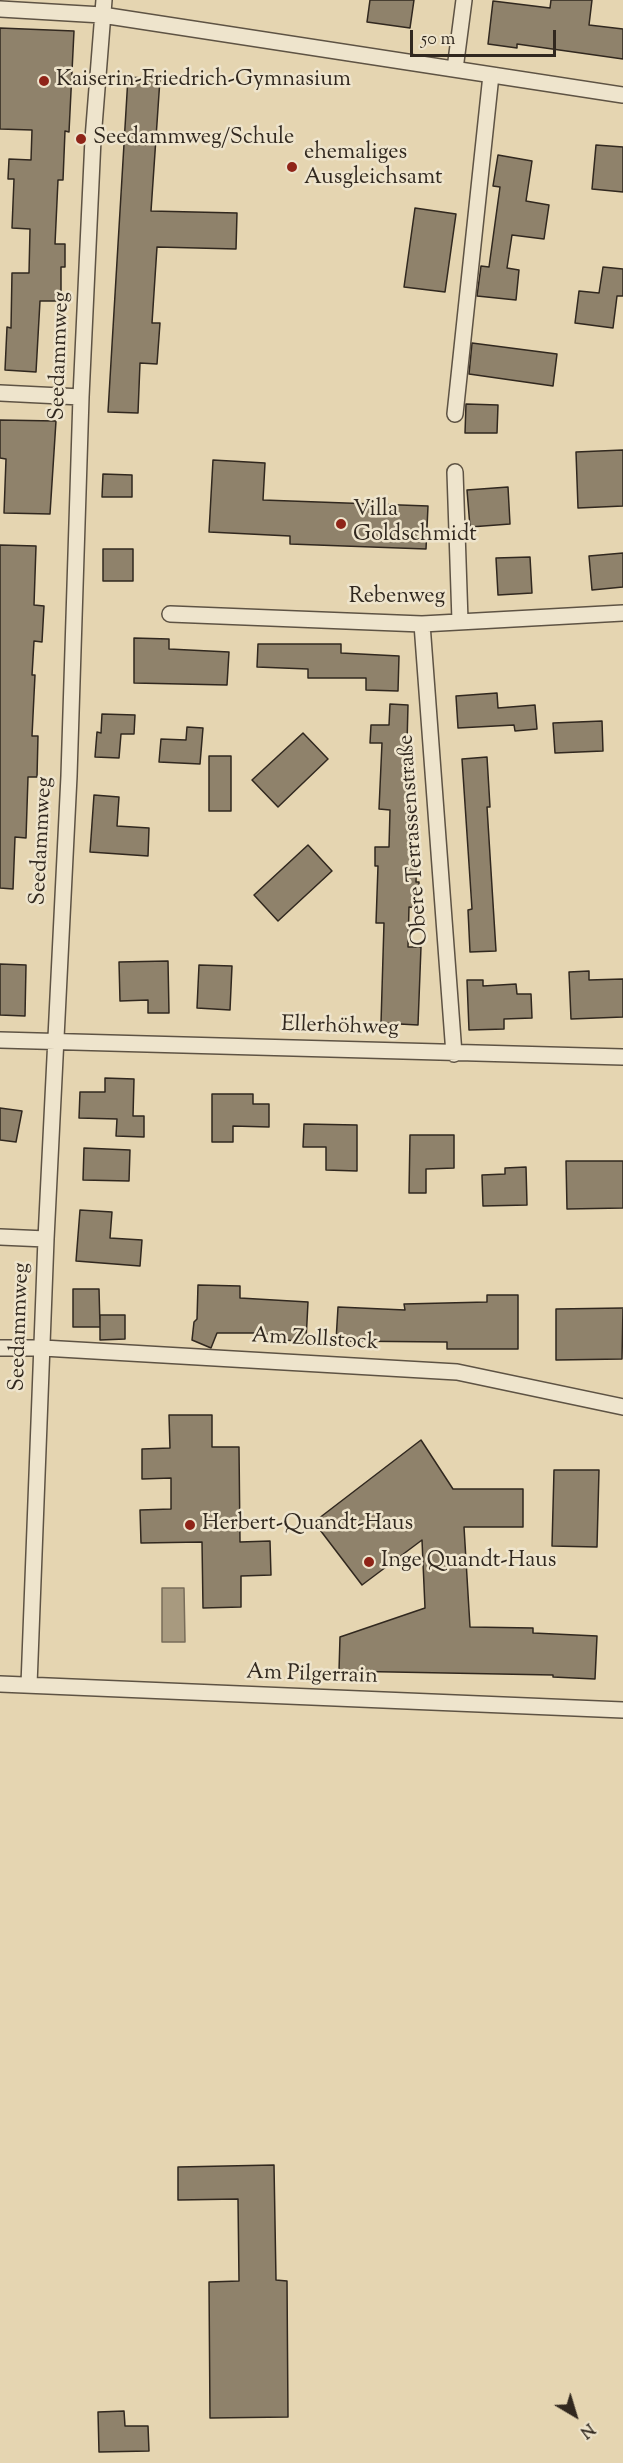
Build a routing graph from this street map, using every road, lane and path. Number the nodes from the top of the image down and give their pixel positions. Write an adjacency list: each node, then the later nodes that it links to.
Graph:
1 (464, 0): 4 (street)
2 (103, 7): 3 (street); 4 (street); 8 (street, Seedammweg)
3 (0, 9)
4 (455, 69): 5 (street)
5 (492, 75): 6 (street); 9 (street)
6 (623, 95)
7 (0, 393): 8 (street)
8 (81, 397): 16 (street, Seedammweg)
9 (455, 414)
10 (455, 472): 13 (street)
11 (623, 613): 13 (street, Rebenweg)
12 (170, 614): 14 (street, Rebenweg)
13 (460, 621): 14 (street, Rebenweg)
14 (422, 624): 17 (street, Obere Terrassenstraße)
15 (0, 1040): 16 (street, Ellerhöhweg)
16 (56, 1043): 17 (street, Ellerhöhweg); 20 (street, Seedammweg)
17 (454, 1054): 18 (street, Ellerhöhweg)
18 (623, 1056)
19 (0, 1237): 20 (street)
20 (46, 1239): 22 (street, Seedammweg)
21 (0, 1348): 22 (street, Am Zollstock)
22 (43, 1348): 23 (street, Am Zollstock); 25 (street, Seedammweg)
23 (623, 1407)
24 (0, 1684): 25 (street, Am Pilgerrain)
25 (29, 1685): 26 (street, Am Pilgerrain)
26 (623, 1710)

